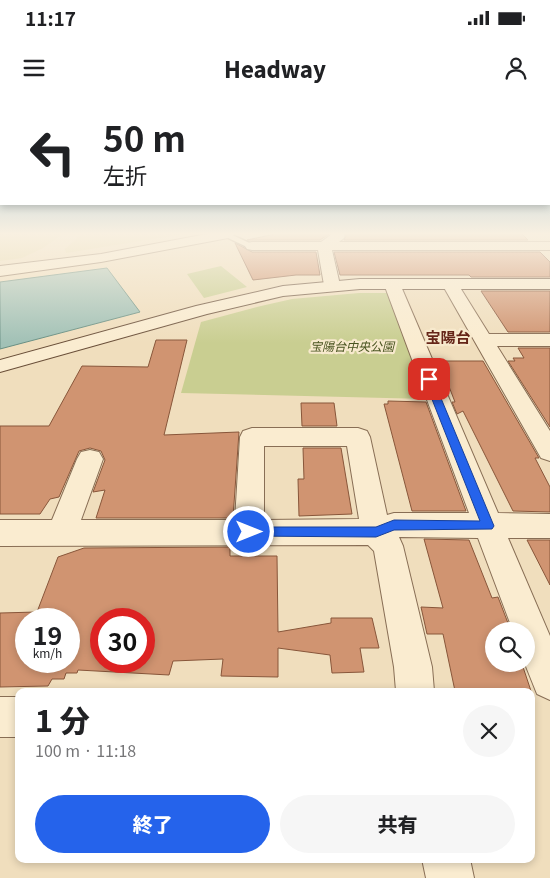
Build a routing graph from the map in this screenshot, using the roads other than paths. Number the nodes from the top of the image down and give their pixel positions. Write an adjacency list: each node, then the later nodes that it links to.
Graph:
1 (329, 270): 5 (street)
2 (392, 284): 3 (street); 5 (street); 12 (street)
3 (450, 284): 4 (street); 6 (street)
4 (550, 284)
5 (332, 285): 8 (street)
6 (483, 340): 7 (street); 9 (street)
7 (550, 340)
8 (0, 366)
9 (539, 415): 10 (street)
10 (550, 452)
11 (90, 459): 14 (street)
12 (488, 526): 13 (street); 16 (street); 18 (street)
13 (550, 526)
14 (62, 532): 15 (street); 17 (street)
15 (249, 532): 16 (street); 16 (street)
16 (376, 532): 19 (street)
17 (0, 533)
18 (550, 681)
19 (415, 688)
20 (0, 717): 21 (street)
21 (15, 717)
22 (447, 863): 23 (street)
23 (450, 878)

